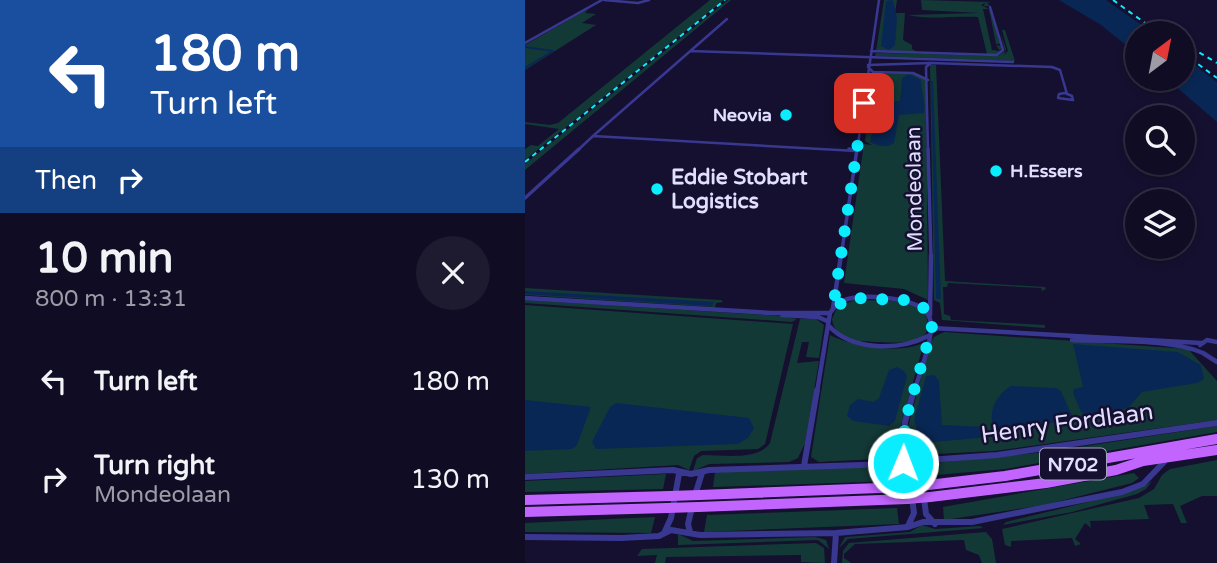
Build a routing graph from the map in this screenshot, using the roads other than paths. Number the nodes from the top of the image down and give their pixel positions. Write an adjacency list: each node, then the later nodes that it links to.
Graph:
1 (603, 0): 2 (street); 6 (street)
2 (649, 0)
3 (879, 0): 8 (street)
4 (988, 5): 8 (street)
5 (727, 19): 7 (street)
6 (525, 43)
7 (690, 51): 8 (street); 19 (street)
8 (870, 55): 9 (street); 11 (street); 12 (street)
9 (1013, 62)
10 (931, 63): 11 (street); 14 (street, Mondeolaan); 16 (street)
11 (893, 64): 12 (street)
12 (867, 66): 13 (street); 15 (street)
13 (882, 72): 14 (street); 15 (street)
14 (929, 81): 27 (street, Mondeolaan)
15 (867, 83): 20 (street)
16 (1067, 94): 18 (street); 18 (street)
17 (1052, 97): 18 (street)
18 (1058, 97)
19 (593, 136): 21 (street); 23 (street)
20 (858, 143): 21 (street); 22 (street)
21 (845, 148): 22 (street)
22 (857, 151): 25 (street)
23 (525, 198)
24 (525, 298): 26 (street)
25 (831, 310): 26 (street); 27 (street); 28 (street)
26 (771, 313): 28 (street)
27 (930, 316): 29 (street, Mondeolaan)
28 (828, 323): 29 (street); 41 (street)
29 (931, 331): 30 (street); 39 (street)
30 (1051, 337): 32 (street); 33 (street)
31 (1217, 342): 32 (street)
32 (1201, 343): 33 (street)
33 (1203, 353): 34 (street)
34 (1217, 362)
35 (1217, 423): 40 (street, Henry Fordlaan)
36 (1217, 439): 45 (main road, Henry Fordlaan / N702, bridge)
37 (1217, 450): 38 (main road, N702)
38 (1174, 457): 46 (main road, N702, bridge); 47 (street)
39 (903, 463): 40 (street, Henry Fordlaan); 41 (street, Henry Fordlaan); 48 (street)
40 (923, 463): 47 (street)
41 (804, 466): 42 (street, Henry Fordlaan)
42 (702, 473): 43 (street, Henry Fordlaan); 50 (street)
43 (679, 474): 44 (street, Henry Fordlaan); 49 (street)
44 (525, 477)
45 (525, 500)
46 (525, 512)
47 (936, 524): 48 (street)
48 (908, 527): 51 (street)
49 (664, 531): 50 (street); 52 (street)
50 (690, 533): 51 (street)
51 (836, 533): 53 (street)
52 (525, 537)
53 (834, 563)

